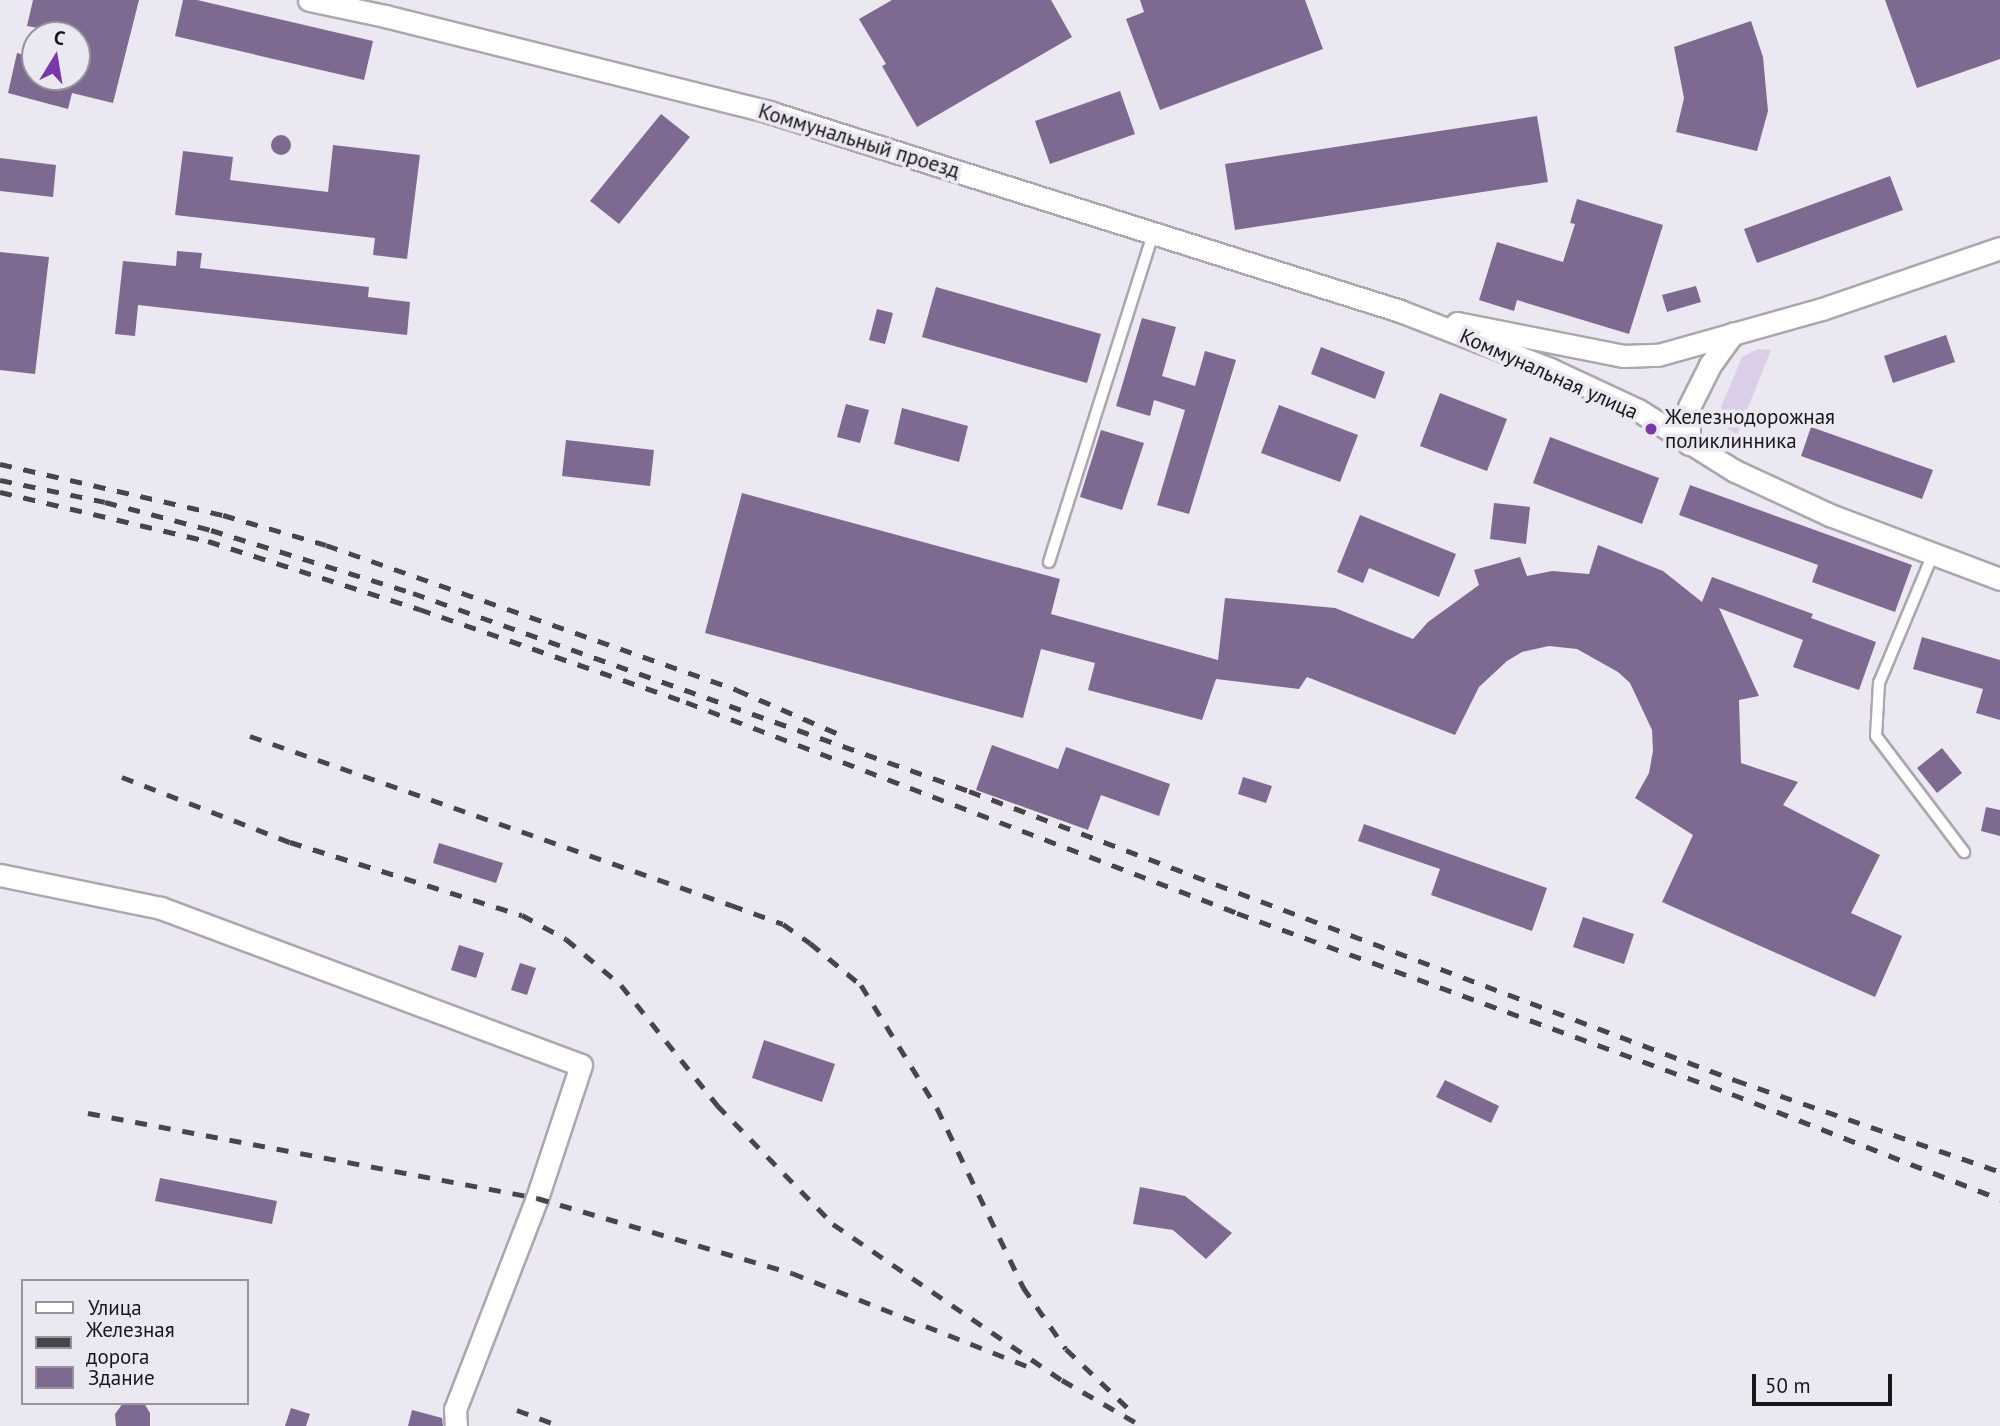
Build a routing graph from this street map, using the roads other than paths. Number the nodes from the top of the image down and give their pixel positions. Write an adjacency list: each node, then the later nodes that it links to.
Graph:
1 (309, 0): 2 (street, Коммунальный проезд)
2 (1153, 234): 4 (street, Коммунальный проезд); 8 (lane)
3 (2000, 248): 5 (street)
4 (1400, 311): 5 (street); 6 (street, Коммунальная улица)
5 (1733, 333): 6 (street)
6 (1689, 444): 7 (street, Коммунальная улица)
7 (1933, 554): 9 (street, Коммунальная улица); 10 (lane)
8 (1049, 562)
9 (2000, 579)
10 (1964, 852)
11 (0, 875): 12 (street)
12 (456, 1426)

